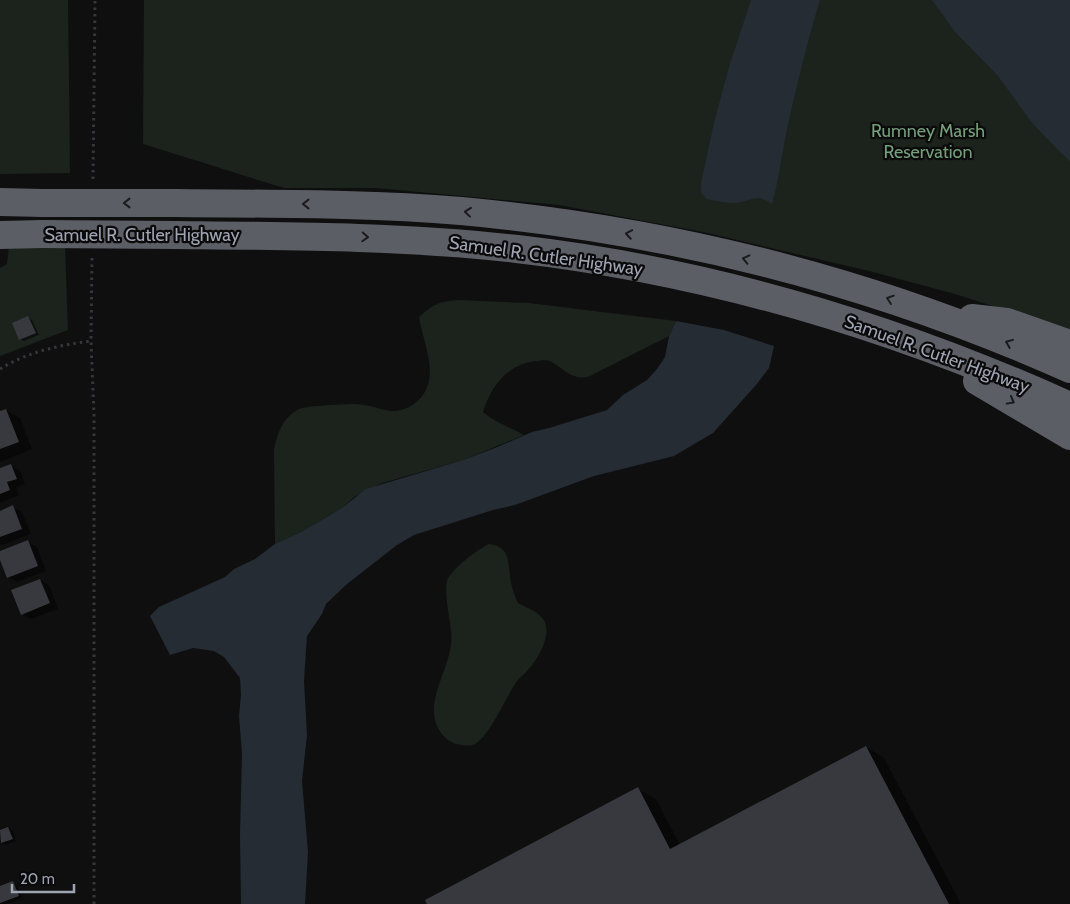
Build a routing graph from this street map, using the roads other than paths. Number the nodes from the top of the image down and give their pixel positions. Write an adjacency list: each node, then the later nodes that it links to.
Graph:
1 (0, 202): 3 (highway, Samuel R. Cutler Highway, one-way to 1, bridge)
2 (2, 236): 5 (highway, Samuel R. Cutler Highway, one-way to 5, bridge)
3 (936, 315): 4 (highway); 6 (highway, Samuel R. Cutler Highway, one-way to 3)
4 (1070, 344)
5 (926, 347): 7 (highway, Samuel R. Cutler Highway); 8 (highway, one-way to 8)
6 (1070, 369)
7 (1070, 406)
8 (1070, 436)

